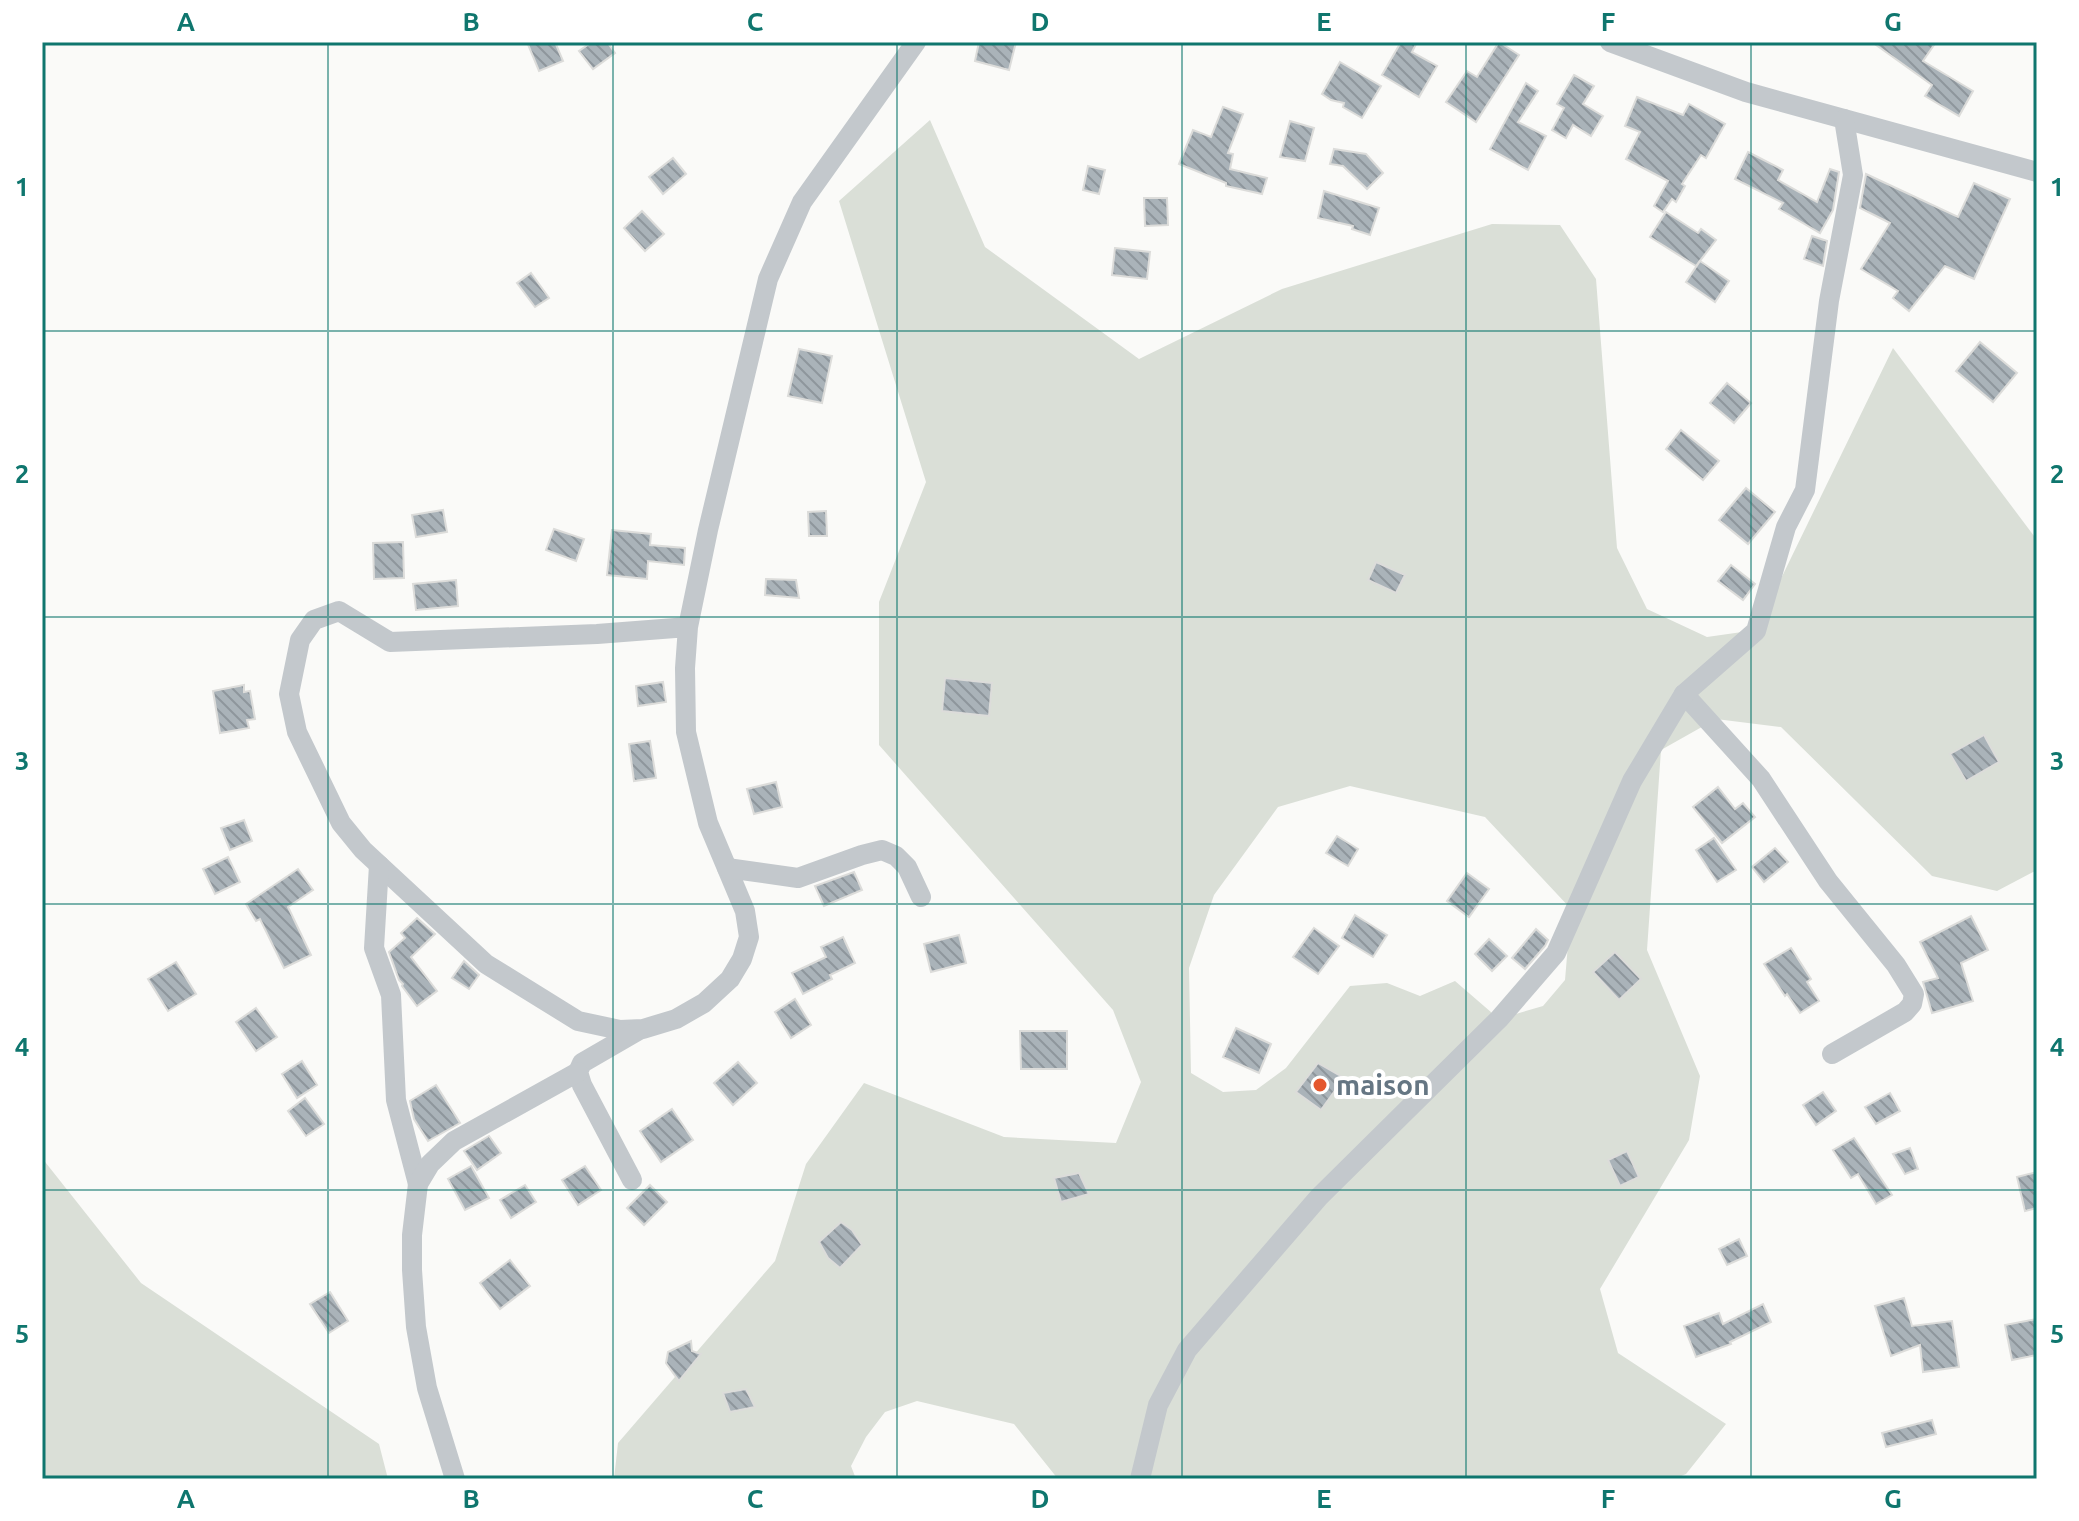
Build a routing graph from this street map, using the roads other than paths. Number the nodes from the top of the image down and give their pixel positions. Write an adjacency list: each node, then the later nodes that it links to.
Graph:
1 (916, 42): 5 (street)
2 (1610, 42): 3 (street)
3 (1844, 119): 4 (street); 6 (street)
4 (2037, 172)
5 (688, 627): 7 (street); 8 (street)
6 (1684, 694): 11 (street); 16 (street)
7 (379, 865): 10 (street); 14 (street)
8 (727, 868): 9 (street); 10 (street)
9 (921, 897)
10 (643, 1029): 12 (street)
11 (1832, 1054)
12 (578, 1072): 13 (street); 14 (street)
13 (632, 1180)
14 (418, 1184): 15 (street)
15 (455, 1479)
16 (1140, 1479)

